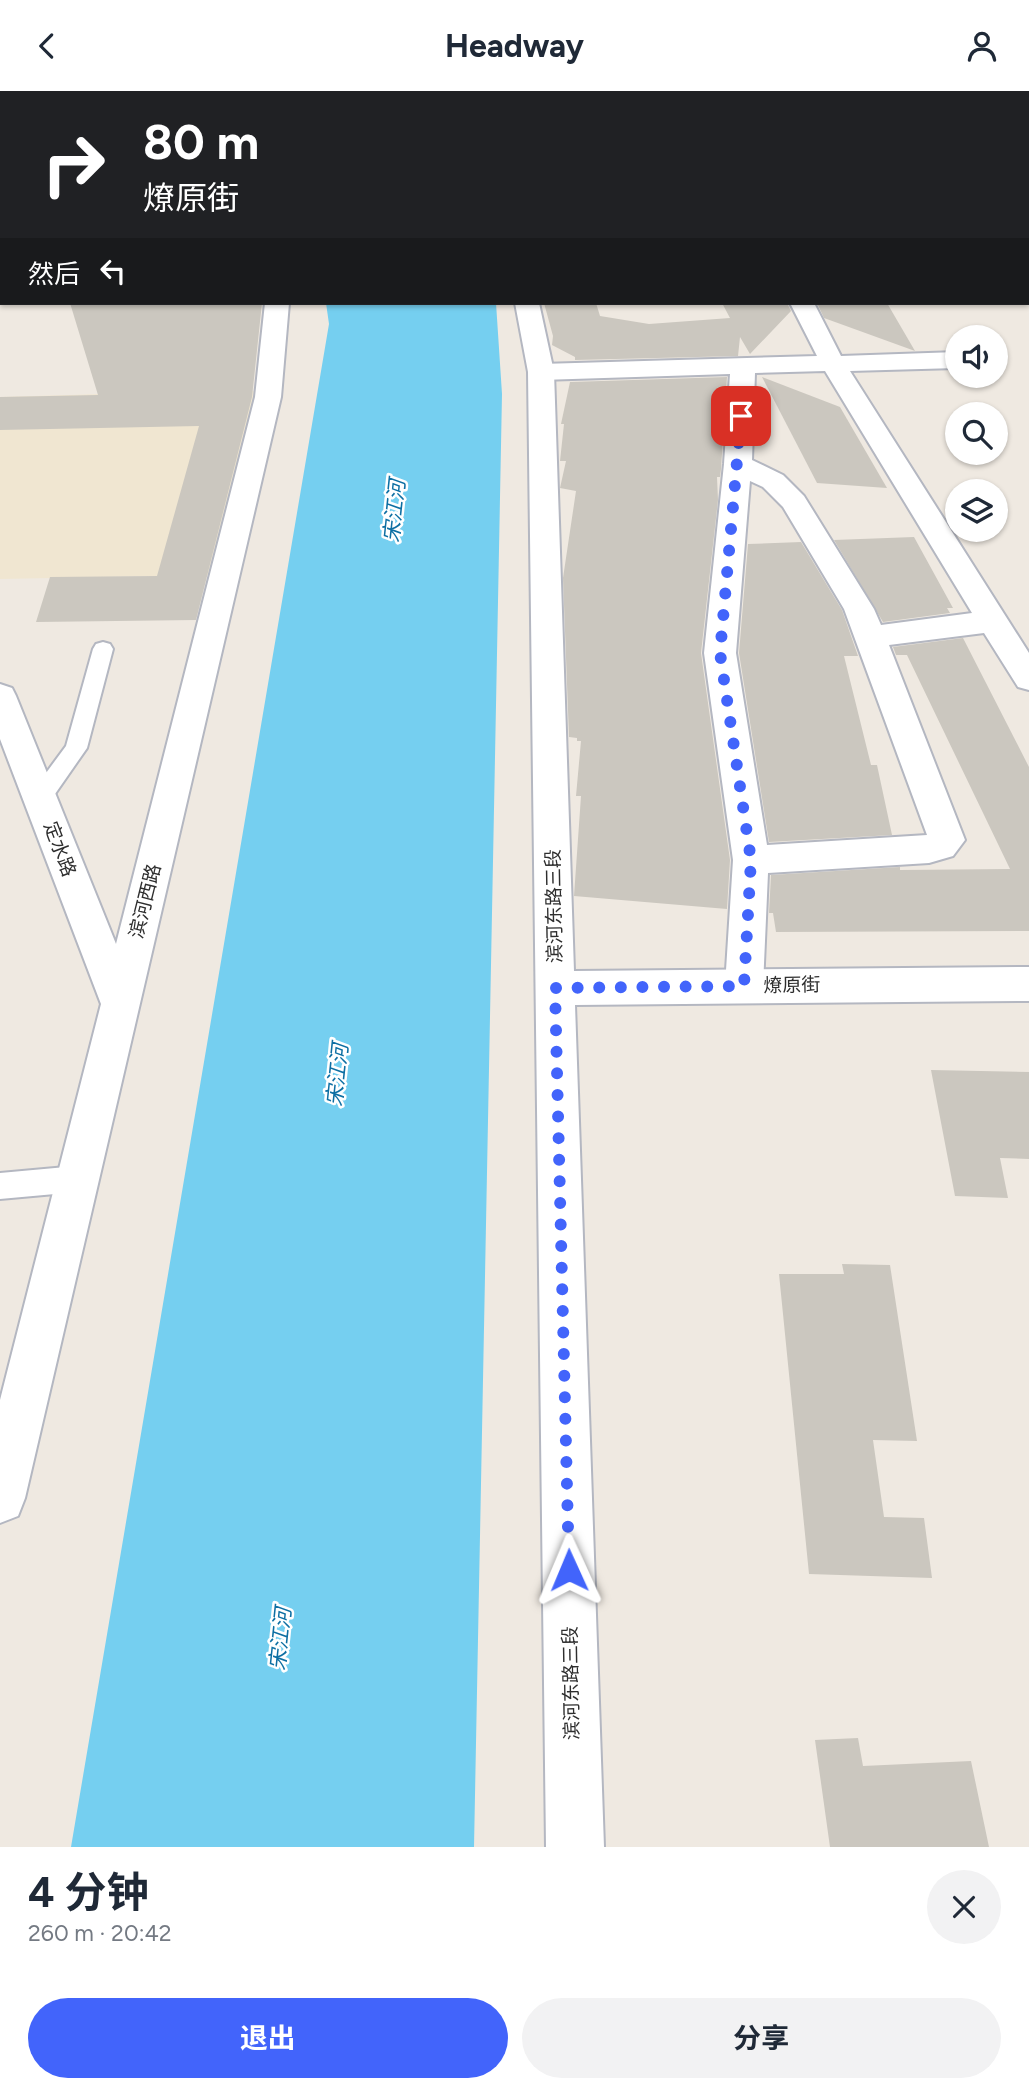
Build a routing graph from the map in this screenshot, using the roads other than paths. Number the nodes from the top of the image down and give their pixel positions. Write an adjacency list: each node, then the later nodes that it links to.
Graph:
1 (277, 305): 19 (street, 滨河西路)
2 (527, 305): 7 (street, 滨河东路三段)
3 (803, 305): 5 (street)
4 (945, 360): 5 (street)
5 (833, 364): 6 (street); 9 (street)
6 (743, 368): 7 (street); 8 (street)
7 (541, 372): 18 (street, 滨河东路三段)
8 (738, 464): 10 (street); 15 (street)
9 (993, 621): 10 (street); 12 (street)
10 (869, 637): 15 (street)
11 (103, 649): 14 (lane)
12 (1029, 679)
13 (0, 696): 14 (street, 定水路)
14 (40, 798): 19 (street, 定水路)
15 (751, 860): 17 (street)
16 (1029, 984): 17 (street, 燎原街)
17 (744, 986): 18 (street, 燎原街)
18 (555, 988): 23 (street, 滨河东路三段)
19 (120, 1003): 20 (street, 滨河西路)
20 (78, 1179): 21 (lane); 22 (street, 滨河西路)
21 (0, 1186)
22 (0, 1498)
23 (575, 1847)

